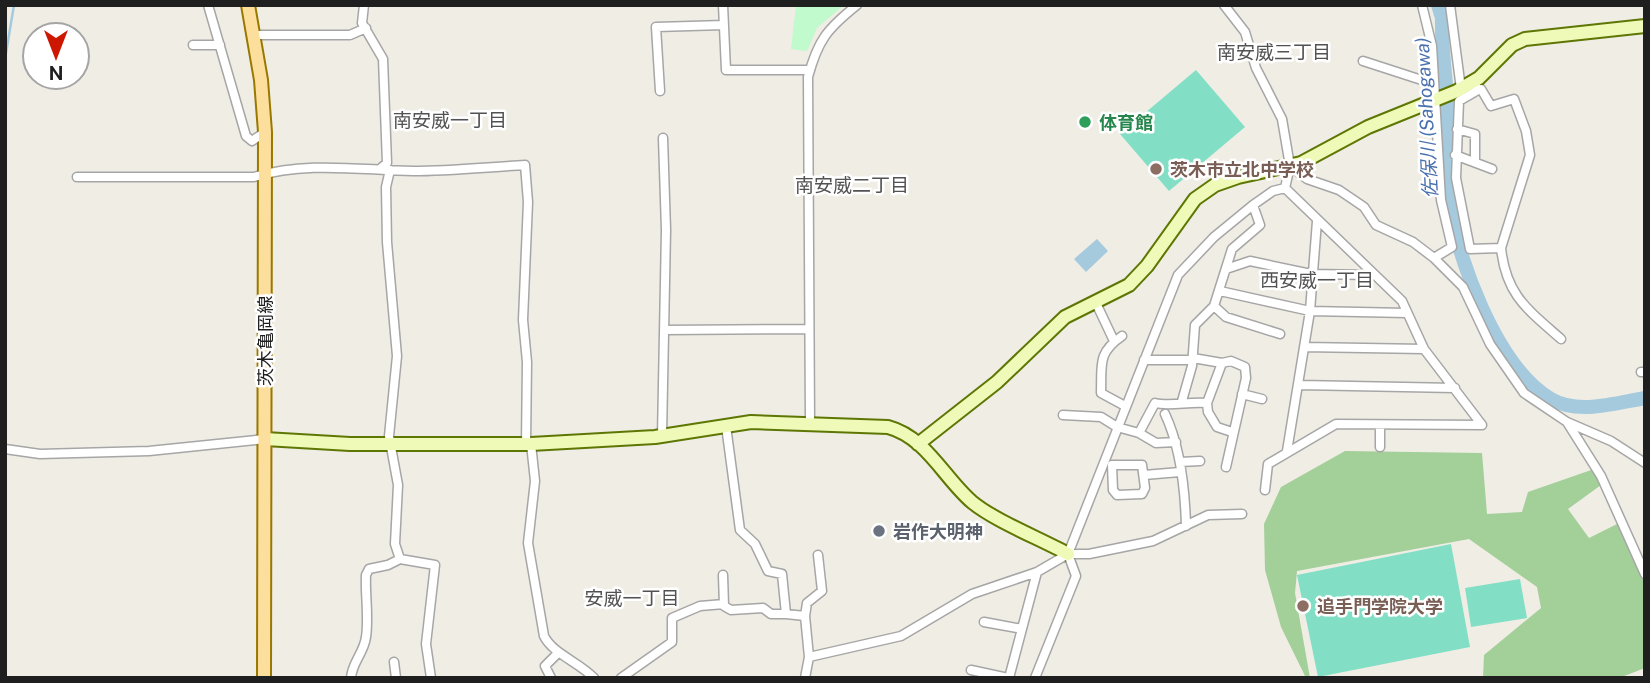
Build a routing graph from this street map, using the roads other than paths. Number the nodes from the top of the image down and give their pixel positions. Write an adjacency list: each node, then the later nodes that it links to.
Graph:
1 (208, 5): 15 (street)
2 (248, 5): 13 (main road, 茨木亀岡線)
3 (364, 5): 12 (street)
4 (723, 5): 10 (street)
5 (857, 5): 17 (street)
6 (1240, 5): 9 (street)
7 (1422, 5): 18 (street)
8 (1450, 5): 20 (street)
9 (1226, 8): 28 (street)
10 (724, 25): 17 (street); 21 (street)
11 (1645, 26): 19 (street)
12 (366, 29): 13 (street); 29 (street)
13 (253, 35): 24 (main road, 茨木亀岡線)
14 (193, 44): 15 (street)
15 (220, 45): 24 (street)
16 (1363, 61): 18 (street)
17 (809, 70): 46 (street)
18 (1434, 84): 22 (street)
19 (1476, 85): 20 (street); 23 (street); 36 (street)
20 (1459, 90): 22 (street)
21 (660, 91)
22 (1434, 98): 28 (street); 37 (street)
23 (1457, 129): 26 (street); 27 (street)
24 (265, 132): 31 (main road, 茨木亀岡線)
25 (663, 138): 47 (street)
26 (1455, 155): 27 (street); 36 (street)
27 (1475, 162): 30 (street)
28 (1290, 166): 33 (street); 37 (street); 42 (street)
29 (386, 169): 31 (street); 74 (street); 75 (street)
30 (1492, 169)
31 (266, 173): 32 (street); 72 (main road, 茨木亀岡線)
32 (77, 177)
33 (1285, 188): 34 (street); 35 (street)
34 (1253, 205): 38 (street); 53 (street)
35 (1317, 221): 39 (street); 40 (street)
36 (1501, 248): 49 (street)
37 (1434, 258): 65 (street)
38 (1226, 269): 39 (street); 41 (street)
39 (1311, 274): 40 (street); 44 (street)
40 (1372, 275): 45 (street)
41 (1220, 291): 43 (street); 44 (street)
42 (1096, 303): 61 (street); 76 (street)
43 (1214, 306): 48 (street); 52 (street)
44 (1310, 311): 45 (street); 50 (street)
45 (1408, 313): 51 (street)
46 (809, 329): 47 (street); 64 (street)
47 (665, 330): 71 (street)
48 (1280, 334)
49 (1561, 339)
50 (1304, 347): 51 (street); 55 (street)
51 (1424, 349): 56 (street)
52 (1193, 359): 53 (street); 54 (street); 59 (street)
53 (1144, 360): 61 (street)
54 (1222, 363): 57 (street); 60 (street)
55 (1300, 385): 56 (street); 79 (street)
56 (1455, 387): 66 (street)
57 (1242, 394): 58 (street); 69 (street)
58 (1262, 399)
59 (1182, 401): 60 (street); 70 (street)
60 (1207, 402): 69 (street)
61 (1125, 406): 68 (street)
62 (1165, 414): 73 (street)
63 (1063, 415): 68 (street)
64 (810, 422): 67 (street); 76 (street)
65 (1567, 422): 82 (street); 93 (street)
66 (1381, 425): 77 (street); 79 (street)
67 (726, 426): 71 (street); 96 (street)
68 (1117, 427): 70 (street); 89 (street)
69 (1232, 432): 83 (street)
70 (1139, 433): 73 (street)
71 (662, 436): 75 (street)
72 (265, 439): 74 (street); 78 (street); 104 (main road, 茨木亀岡線)
73 (1176, 442): 81 (street)
74 (392, 444): 75 (street); 91 (street)
75 (528, 444): 100 (street)
76 (918, 444): 89 (street)
77 (1380, 447)
78 (5, 449)
79 (1287, 451): 86 (street)
80 (1200, 461): 81 (street)
81 (1180, 462): 84 (street)
82 (1645, 463)
83 (1226, 467)
84 (1180, 472): 85 (street); 88 (street)
85 (1144, 475): 85 (street)
86 (1265, 490)
87 (1242, 514): 88 (street)
88 (1186, 526): 89 (street)
89 (1068, 554): 92 (street); 113 (street)
90 (818, 555): 97 (street)
91 (400, 559): 105 (street); 107 (street)
92 (1037, 572): 99 (street); 101 (street)
93 (1645, 574)
94 (723, 575): 95 (street)
95 (724, 604): 96 (street); 110 (street)
96 (786, 614): 97 (street)
97 (806, 616): 101 (street)
98 (984, 622): 99 (street)
99 (1022, 629): 112 (street)
100 (558, 653): 108 (street); 109 (street)
101 (809, 657): 111 (street)
102 (394, 662): 106 (street)
103 (971, 670): 112 (street)
104 (264, 678)
105 (351, 678)
106 (396, 678)
107 (431, 678)
108 (551, 678)
109 (594, 678)
110 (621, 678)
111 (805, 678)
112 (1009, 678)
113 (1035, 678)

